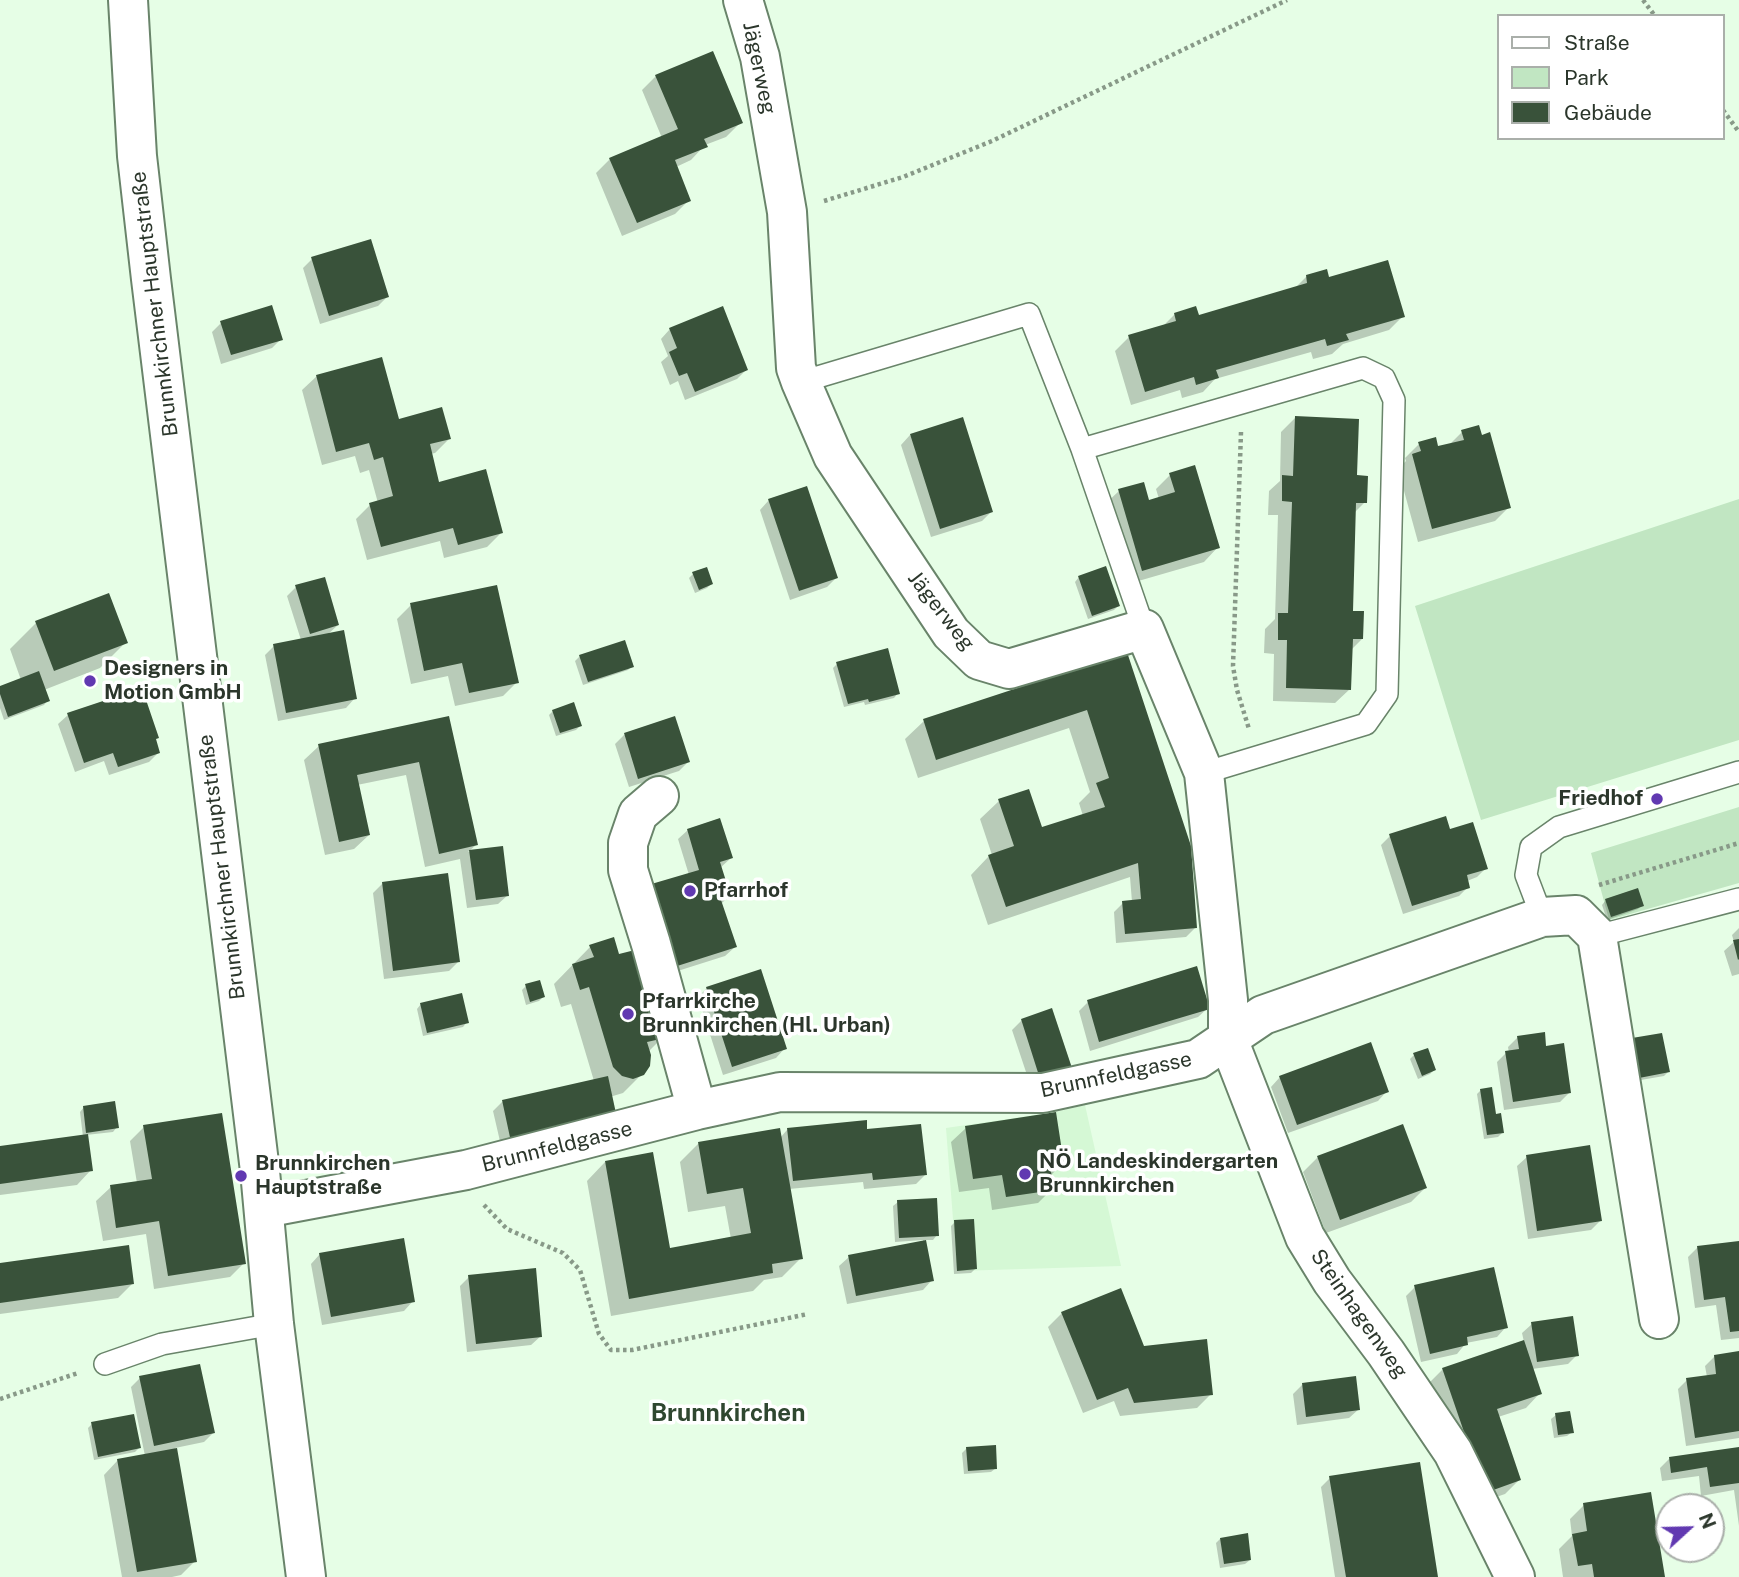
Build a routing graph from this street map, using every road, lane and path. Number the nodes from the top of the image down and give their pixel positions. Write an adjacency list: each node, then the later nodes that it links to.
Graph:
1 (128, 0): 23 (street, Brunnkirchner Hauptstraße)
2 (743, 0): 6 (street, Jägerweg)
3 (1287, 0): 6 (path)
4 (1725, 113): 5 (path)
5 (1739, 132)
6 (787, 212): 7 (street, Jägerweg)
7 (801, 382): 9 (lane); 10 (street, Jägerweg)
8 (1242, 403): 9 (lane); 11 (path); 11 (lane)
9 (1082, 449): 10 (lane)
10 (1144, 629): 12 (street)
11 (1258, 756): 12 (lane)
12 (1204, 772): 20 (street)
13 (1739, 772): 18 (lane)
14 (659, 796): 21 (street)
15 (1739, 843): 16 (path)
16 (1599, 885)
17 (1739, 899): 19 (lane)
18 (1542, 917): 19 (street, Brunnfeldgasse); 20 (street, Brunnfeldgasse)
19 (1597, 936): 25 (street)
20 (1228, 1039): 21 (street, Brunnfeldgasse); 30 (street, Steinhagenweg)
21 (697, 1110): 22 (street, Brunnfeldgasse)
22 (466, 1170): 23 (street, Brunnfeldgasse); 24 (path)
23 (264, 1208): 26 (street, Brunnkirchner Hauptstraße)
24 (808, 1314)
25 (1658, 1319)
26 (274, 1324): 27 (lane); 29 (street, Brunnkirchner Hauptstraße)
27 (105, 1364): 28 (path)
28 (0, 1399)
29 (306, 1577)
30 (1515, 1577)

